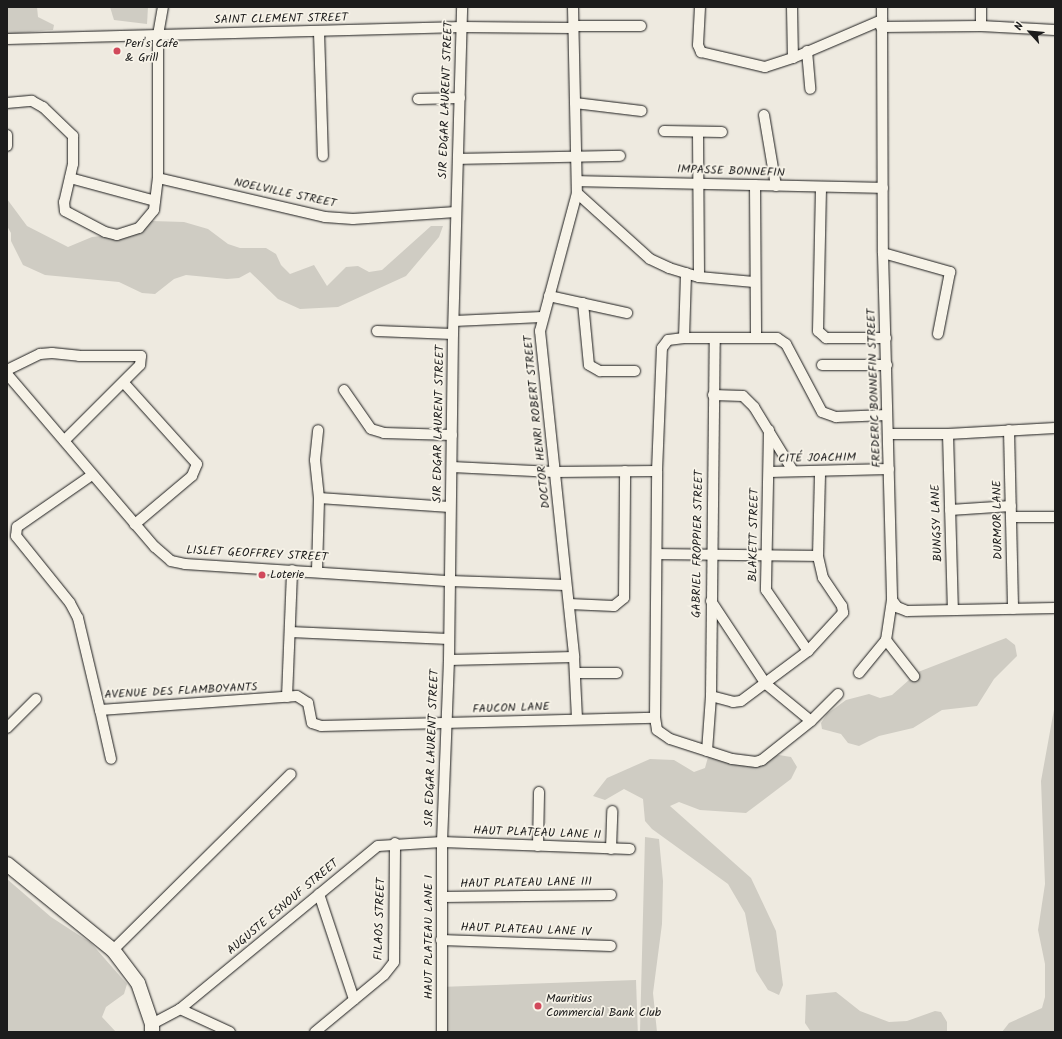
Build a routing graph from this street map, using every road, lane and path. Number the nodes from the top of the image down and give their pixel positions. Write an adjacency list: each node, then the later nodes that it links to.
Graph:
1 (163, 7): 15 (street)
2 (462, 7): 11 (street, SIR EDGAR LAURENT STREET)
3 (573, 7): 12 (street, DOCTOR HENRI ROBERT STREET)
4 (700, 7): 18 (street)
5 (792, 7): 18 (street)
6 (882, 7): 8 (street, FREDERIC BONNEFIN STREET)
7 (981, 7): 10 (street)
8 (881, 24): 10 (street); 17 (street); 42 (street, FREDERIC BONNEFIN STREET)
9 (641, 26): 12 (street, SAINT CLEMENT STREET)
10 (981, 26): 13 (street)
11 (462, 27): 12 (street, SAINT CLEMENT STREET); 14 (street, SAINT CLEMENT STREET); 20 (street, SIR EDGAR LAURENT STREET)
12 (573, 27): 23 (street, DOCTOR HENRI ROBERT STREET)
13 (1055, 30)
14 (319, 32): 15 (street, SAINT CLEMENT STREET); 31 (street)
15 (158, 35): 16 (street, SAINT CLEMENT STREET); 36 (street)
16 (7, 39)
17 (807, 51): 18 (street); 19 (street)
18 (793, 58)
19 (810, 89)
20 (460, 98): 21 (street); 34 (street, SIR EDGAR LAURENT STREET)
21 (418, 99)
22 (7, 103): 35 (street)
23 (575, 103): 24 (street); 33 (street, DOCTOR HENRI ROBERT STREET)
24 (642, 111)
25 (764, 115): 40 (street)
26 (664, 131): 27 (street)
27 (698, 132): 28 (street); 38 (street)
28 (722, 132)
29 (7, 135): 30 (street)
30 (7, 146)
31 (323, 156)
32 (620, 156): 33 (street)
33 (578, 157): 34 (street); 37 (street, DOCTOR HENRI ROBERT STREET)
34 (458, 159): 45 (street, SIR EDGAR LAURENT STREET)
35 (70, 178): 44 (street); 44 (street)
36 (158, 178): 44 (street); 45 (street, NOELVILLE STREET)
37 (577, 181): 38 (street, IMPASSE BONNEFIN); 43 (street, DOCTOR HENRI ROBERT STREET)
38 (698, 182): 39 (street, IMPASSE BONNEFIN); 48 (street)
39 (755, 185): 40 (street, IMPASSE BONNEFIN); 49 (street)
40 (776, 186): 41 (street, IMPASSE BONNEFIN)
41 (821, 188): 42 (street, IMPASSE BONNEFIN); 61 (street)
42 (883, 188): 46 (street, FREDERIC BONNEFIN STREET)
43 (577, 193): 47 (street); 50 (street, DOCTOR HENRI ROBERT STREET)
44 (155, 201)
45 (456, 212): 54 (street, SIR EDGAR LAURENT STREET)
46 (883, 253): 57 (street); 61 (street, FREDERIC BONNEFIN STREET)
47 (686, 273): 48 (street); 59 (street)
48 (700, 277): 49 (street)
49 (754, 282): 58 (street)
50 (549, 296): 51 (street); 53 (street, DOCTOR HENRI ROBERT STREET)
51 (583, 303): 52 (street); 64 (street)
52 (627, 313)
53 (542, 316): 54 (street); 83 (street, DOCTOR HENRI ROBERT STREET)
54 (454, 321): 56 (street, SIR EDGAR LAURENT STREET)
55 (377, 331): 56 (street)
56 (453, 334): 74 (street, SIR EDGAR LAURENT STREET)
57 (938, 334)
58 (756, 336): 60 (street); 69 (street)
59 (684, 338): 60 (street); 81 (street)
60 (715, 338): 68 (street, GABRIEL FROPPIER STREET)
61 (886, 338): 63 (street, FREDERIC BONNEFIN STREET)
62 (822, 365): 63 (street)
63 (887, 365): 69 (street, FREDERIC BONNEFIN STREET)
64 (635, 371)
65 (8, 376): 66 (street); 77 (street, LISLET GEOFFREY STREET)
66 (124, 383): 77 (street); 92 (street)
67 (344, 390): 74 (street)
68 (713, 395): 72 (street); 93 (street, GABRIEL FROPPIER STREET)
69 (887, 415): 75 (street, FREDERIC BONNEFIN STREET)
70 (1055, 428): 73 (street)
71 (318, 430): 87 (street)
72 (769, 430): 82 (street); 84 (street, BLAKETT STREET)
73 (1009, 430): 76 (street); 90 (street, DURMOR LANE)
74 (452, 434): 78 (street, SIR EDGAR LAURENT STREET)
75 (888, 434): 76 (street); 79 (street, FREDERIC BONNEFIN STREET)
76 (948, 434): 89 (street, BUNGSY LANE)
77 (64, 441): 86 (street, LISLET GEOFFREY STREET)
78 (452, 467): 83 (street); 88 (street, SIR EDGAR LAURENT STREET)
79 (889, 469): 85 (street, CITÉ JOACHIM); 101 (street, FREDERIC BONNEFIN STREET)
80 (625, 471): 81 (street); 83 (street); 103 (street)
81 (657, 471): 94 (street)
82 (793, 471): 84 (street, CITÉ JOACHIM); 85 (street, CITÉ JOACHIM)
83 (554, 472): 100 (street, DOCTOR HENRI ROBERT STREET)
84 (769, 472): 95 (street, BLAKETT STREET)
85 (820, 472): 96 (street)
86 (92, 475): 92 (street, LISLET GEOFFREY STREET); 122 (street, AVENUE DES FLAMBOYANTS)
87 (319, 498): 88 (street); 98 (street)
88 (450, 507): 99 (street, SIR EDGAR LAURENT STREET)
89 (950, 510): 90 (street); 106 (street, BUNGSY LANE)
90 (1011, 512): 91 (street); 105 (street, DURMOR LANE)
91 (1055, 517)
92 (135, 524): 97 (street, LISLET GEOFFREY STREET)
93 (711, 553): 94 (street); 95 (street); 102 (street, GABRIEL FROPPIER STREET)
94 (657, 554): 123 (street)
95 (766, 554): 96 (street); 110 (street, BLAKETT STREET)
96 (818, 556): 110 (street)
97 (292, 570): 98 (street, LISLET GEOFFREY STREET); 107 (street)
98 (317, 571): 99 (street, LISLET GEOFFREY STREET)
99 (450, 581): 100 (street, LISLET GEOFFREY STREET); 108 (street, SIR EDGAR LAURENT STREET)
100 (566, 585): 103 (street, DOCTOR HENRI ROBERT STREET)
101 (892, 600): 106 (street); 109 (street, FREDERIC BONNEFIN STREET)
102 (711, 601): 117 (street); 119 (street, GABRIEL FROPPIER STREET)
103 (569, 604): 111 (street, DOCTOR HENRI ROBERT STREET)
104 (1055, 608): 105 (street)
105 (1013, 609): 106 (street)
106 (953, 610)
107 (290, 632): 108 (street); 120 (street)
108 (449, 639): 112 (street, SIR EDGAR LAURENT STREET)
109 (886, 640): 113 (street); 116 (street)
110 (808, 651): 117 (street)
111 (574, 657): 112 (street); 114 (street, DOCTOR HENRI ROBERT STREET)
112 (449, 660): 126 (street, SIR EDGAR LAURENT STREET)
113 (859, 672)
114 (575, 673): 115 (street); 124 (street, DOCTOR HENRI ROBERT STREET)
115 (617, 673)
116 (914, 676)
117 (766, 684): 119 (street); 125 (street)
118 (838, 694): 125 (street)
119 (711, 696): 128 (street, GABRIEL FROPPIER STREET)
120 (287, 697): 122 (street, AVENUE DES FLAMBOYANTS); 126 (street, AVENUE DES FLAMBOYANTS)
121 (36, 699): 127 (street)
122 (100, 710): 129 (street)
123 (655, 718): 124 (street); 128 (street)
124 (577, 719): 126 (street, FAUCON LANE)
125 (811, 721): 128 (street)
126 (446, 723): 133 (street, SIR EDGAR LAURENT STREET)
127 (7, 728)
128 (707, 751)
129 (111, 759)
130 (291, 774): 144 (street)
131 (539, 792): 135 (street)
132 (612, 810): 136 (street)
133 (442, 842): 134 (street, AUGUSTE ESNOUF STREET); 135 (street, HAUT PLATEAU LANE II); 141 (street, HAUT PLATEAU LANE I)
134 (395, 843): 139 (street, AUGUSTE ESNOUF STREET); 145 (street, FILAOS STREET)
135 (538, 846): 136 (street, HAUT PLATEAU LANE II)
136 (611, 848): 137 (street, HAUT PLATEAU LANE II)
137 (630, 849)
138 (7, 864): 144 (street)
139 (319, 894): 145 (street); 146 (street, AUGUSTE ESNOUF STREET)
140 (611, 895): 141 (street, HAUT PLATEAU LANE III)
141 (442, 897): 142 (street, HAUT PLATEAU LANE I)
142 (441, 940): 143 (street, HAUT PLATEAU LANE IV); 150 (street, HAUT PLATEAU LANE I)
143 (611, 946)
144 (113, 950): 147 (street)
145 (354, 999): 149 (street, FILAOS STREET)
146 (180, 1009): 147 (street, AUGUSTE ESNOUF STREET); 148 (street)
147 (152, 1028)
148 (230, 1032)
149 (315, 1032)
150 (442, 1032)

